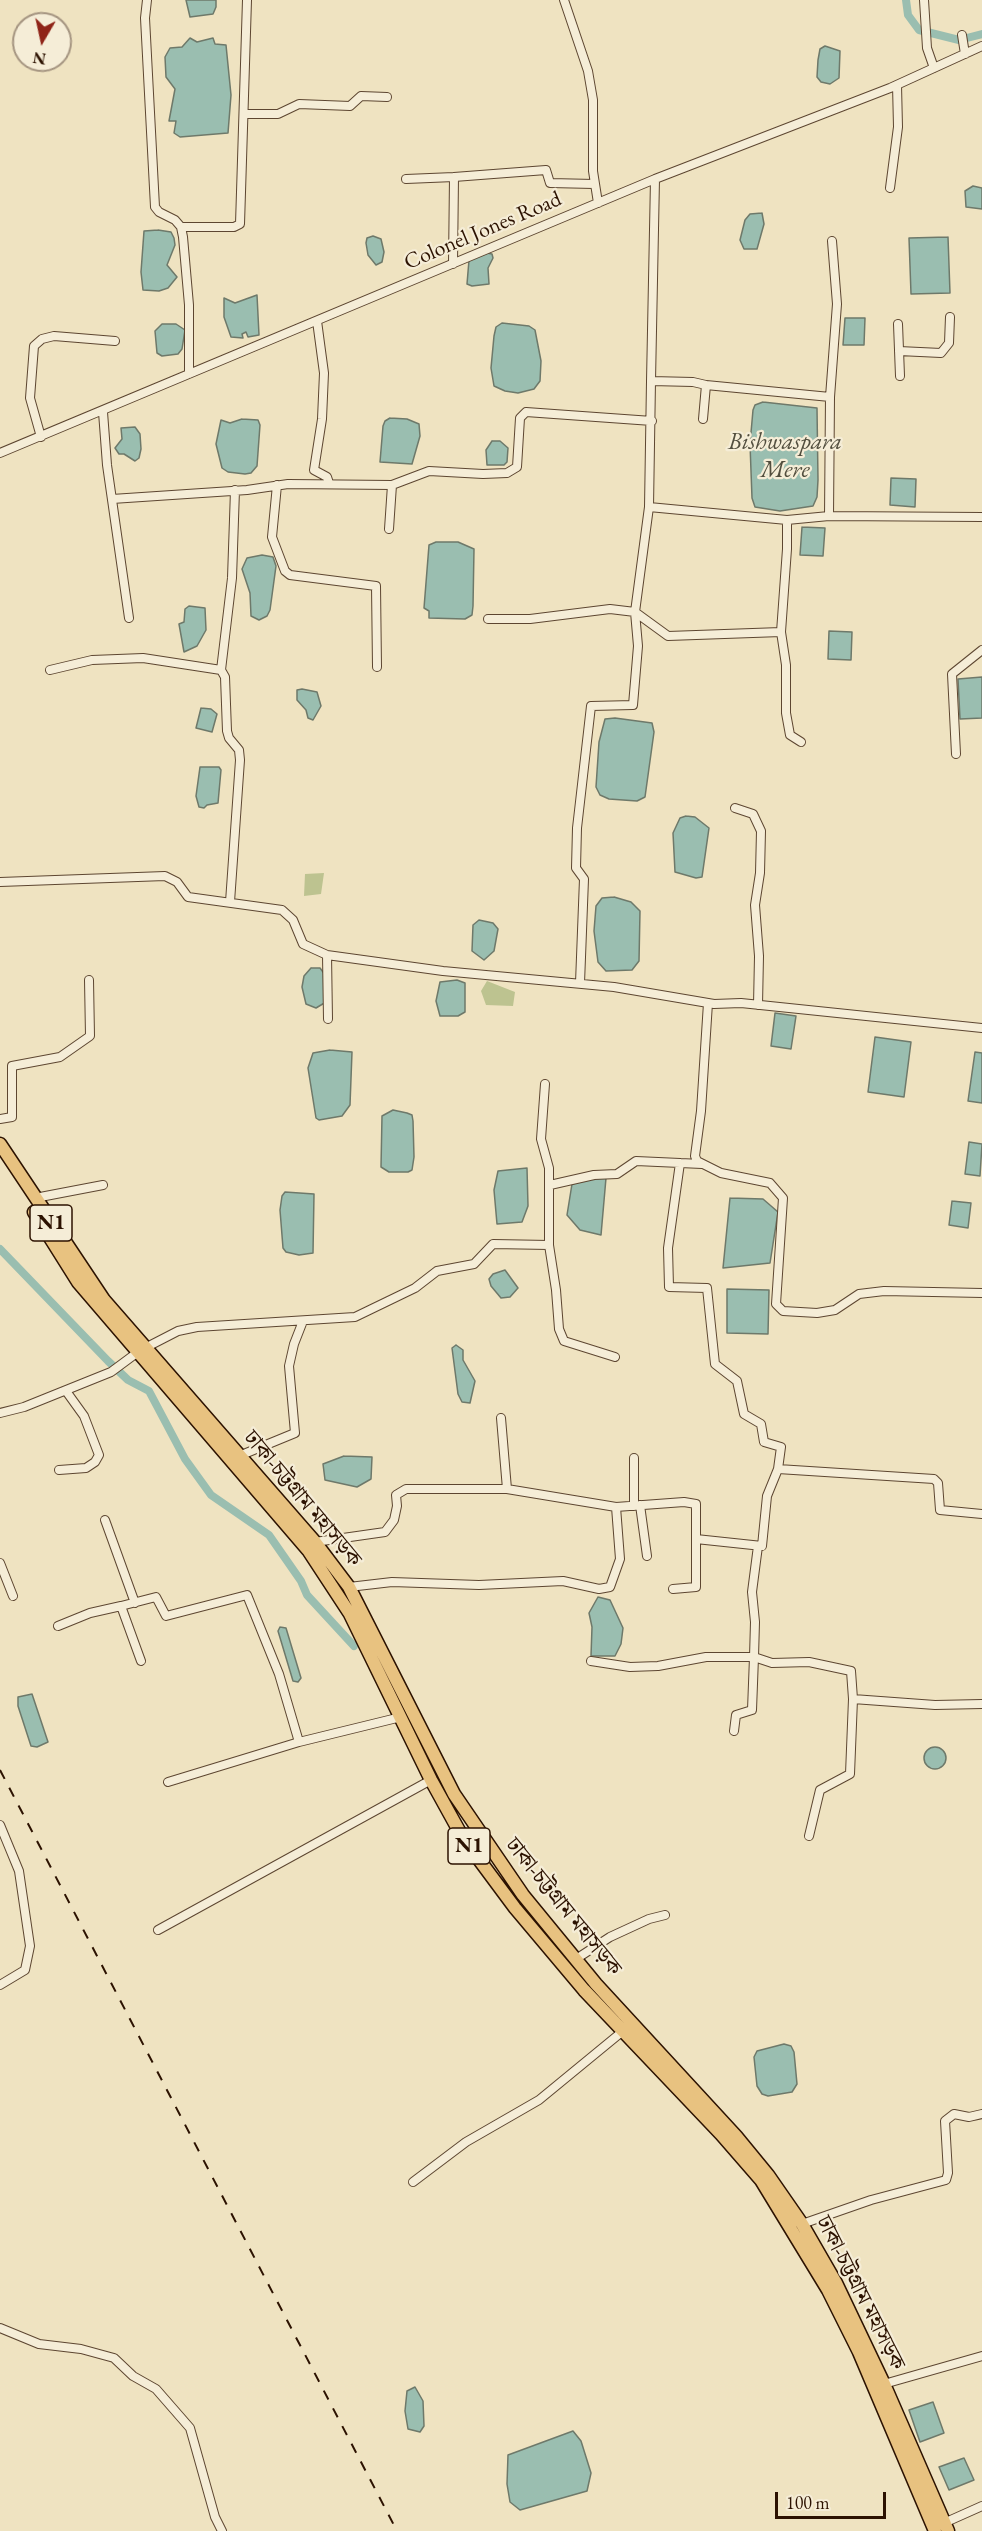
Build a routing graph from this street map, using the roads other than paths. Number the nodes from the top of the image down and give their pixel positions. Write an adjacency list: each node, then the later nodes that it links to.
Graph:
1 (147, 0): 18 (street)
2 (247, 0): 11 (street)
3 (564, 0): 15 (street)
4 (924, 0): 8 (street)
5 (962, 36): 7 (street)
6 (982, 46): 7 (street, Colonel Jones Road)
7 (964, 51): 8 (street, Colonel Jones Road)
8 (934, 68): 9 (street, Colonel Jones Road)
9 (897, 85): 14 (street, Colonel Jones Road); 16 (street)
10 (387, 97): 11 (street)
11 (244, 114): 18 (street)
12 (454, 177): 13 (street); 15 (street); 20 (street)
13 (406, 179)
14 (655, 179): 17 (street, Colonel Jones Road); 28 (street)
15 (594, 184): 17 (street)
16 (890, 188)
17 (598, 203): 20 (street, Colonel Jones Road)
18 (181, 227): 26 (street)
19 (832, 241): 30 (street)
20 (453, 264): 22 (street, Colonel Jones Road)
21 (950, 317): 25 (street)
22 (317, 321): 26 (street, Colonel Jones Road); 36 (street)
23 (898, 324): 25 (street)
24 (115, 341): 34 (street)
25 (899, 351): 27 (street)
26 (189, 374): 31 (street, Colonel Jones Road)
27 (900, 376)
28 (651, 381): 29 (street); 33 (street)
29 (706, 385): 30 (street); 32 (street)
30 (830, 397): 42 (street)
31 (104, 412): 34 (street, Colonel Jones Road); 40 (street)
32 (703, 419)
33 (652, 421): 38 (street); 41 (street)
34 (40, 437): 35 (street, Colonel Jones Road)
35 (0, 453)
36 (329, 483): 37 (street); 38 (street)
37 (277, 485): 39 (street); 51 (street)
38 (392, 485): 45 (street)
39 (235, 490): 40 (street); 53 (street)
40 (112, 499): 47 (street)
41 (649, 507): 44 (street); 46 (street)
42 (829, 516): 43 (street); 44 (street)
43 (982, 517)
44 (787, 520): 49 (street)
45 (389, 529)
46 (634, 612): 48 (street); 49 (street); 61 (street)
47 (129, 618)
48 (488, 619)
49 (781, 632): 54 (street)
50 (982, 650): 55 (street)
51 (377, 667)
52 (50, 670): 53 (street)
53 (221, 670): 58 (street)
54 (801, 742)
55 (956, 754)
56 (735, 808): 63 (street)
57 (0, 882): 58 (street)
58 (230, 902): 59 (street)
59 (327, 955): 61 (street); 64 (street)
60 (89, 980): 67 (street)
61 (580, 983): 62 (street)
62 (708, 1004): 63 (street); 71 (street)
63 (758, 1005): 65 (street)
64 (328, 1018)
65 (982, 1028)
66 (545, 1084): 73 (street)
67 (0, 1119)
68 (0, 1144): 74 (highway, ঢাকা-চট্টগ্রাম মহাসড়ক / N1)
69 (0, 1159): 74 (highway, ঢাকা-চট্টগ্রাম মহাসড়ক / N1)
70 (680, 1163): 71 (street); 73 (street); 85 (street)
71 (703, 1164): 76 (street)
72 (103, 1185): 74 (street)
73 (550, 1185): 75 (street)
74 (37, 1206): 78 (highway, ঢাকা-চট্টগ্রাম মহাসড়ক / N1)
75 (549, 1245): 77 (street); 79 (street)
76 (982, 1293)
77 (303, 1321): 78 (street); 83 (street)
78 (141, 1350): 80 (street); 83 (highway, ঢাকা-চট্টগ্রাম মহাসড়ক / N1); 108 (highway, ঢাকা-চট্টগ্রাম মহাসড়ক / N1)
79 (615, 1358)
80 (66, 1391): 81 (street); 86 (street)
81 (0, 1413)
82 (501, 1418): 87 (street)
83 (239, 1456): 93 (highway, ঢাকা-চট্টগ্রাম মহাসড়ক / N1)
84 (634, 1458): 88 (street)
85 (778, 1469): 90 (street); 94 (street)
86 (59, 1470)
87 (507, 1489): 89 (street); 93 (street)
88 (637, 1505): 89 (street); 92 (street); 95 (street)
89 (616, 1507): 97 (street)
90 (982, 1514)
91 (105, 1520): 100 (street)
92 (696, 1539): 94 (street); 98 (street)
93 (315, 1542): 97 (highway, ঢাকা-চট্টগ্রাম মহাসড়ক / N1)
94 (758, 1546): 103 (street)
95 (646, 1556)
96 (0, 1563): 99 (street)
97 (349, 1587): 117 (highway, ঢাকা-চট্টগ্রাম মহাসড়ক / N1)
98 (673, 1589)
99 (13, 1596)
100 (135, 1603): 101 (street); 110 (street)
101 (121, 1606): 102 (street); 104 (street)
102 (58, 1626)
103 (754, 1657): 105 (street); 106 (street); 109 (street)
104 (141, 1661)
105 (591, 1661)
106 (853, 1699): 107 (street); 114 (street)
107 (982, 1704)
108 (400, 1718): 110 (street); 111 (highway, ঢাকা-চট্টগ্রাম মহাসড়ক / N1)
109 (734, 1731)
110 (300, 1742): 112 (street)
111 (431, 1780): 116 (street); 120 (highway, ঢাকা-চট্টগ্রাম মহাসড়ক / N1)
112 (168, 1782)
113 (0, 1825): 119 (street)
114 (808, 1836)
115 (665, 1915): 117 (street)
116 (158, 1930)
117 (576, 1959): 118 (highway, ঢাকা-চট্টগ্রাম মহাসড়ক / N1)
118 (596, 1984): 120 (street); 124 (highway, ঢাকা-চট্টগ্রাম মহাসড়ক / N1)
119 (0, 1985)
120 (584, 1990): 121 (highway, ঢাকা-চট্টগ্রাম মহাসড়ক / N1)
121 (623, 2031): 123 (street); 129 (highway, ঢাকা-চট্টগ্রাম মহাসড়ক / N1)
122 (982, 2114): 124 (street)
123 (413, 2182)
124 (802, 2224): 127 (highway, ঢাকা-চট্টগ্রাম মহাসড়ক / N1)
125 (0, 2328): 130 (street)
126 (982, 2356): 127 (street)
127 (884, 2384): 129 (highway, ঢাকা-চট্টগ্রাম মহাসড়ক / N1)
128 (981, 2506): 129 (street)
129 (943, 2528)
130 (222, 2531)

